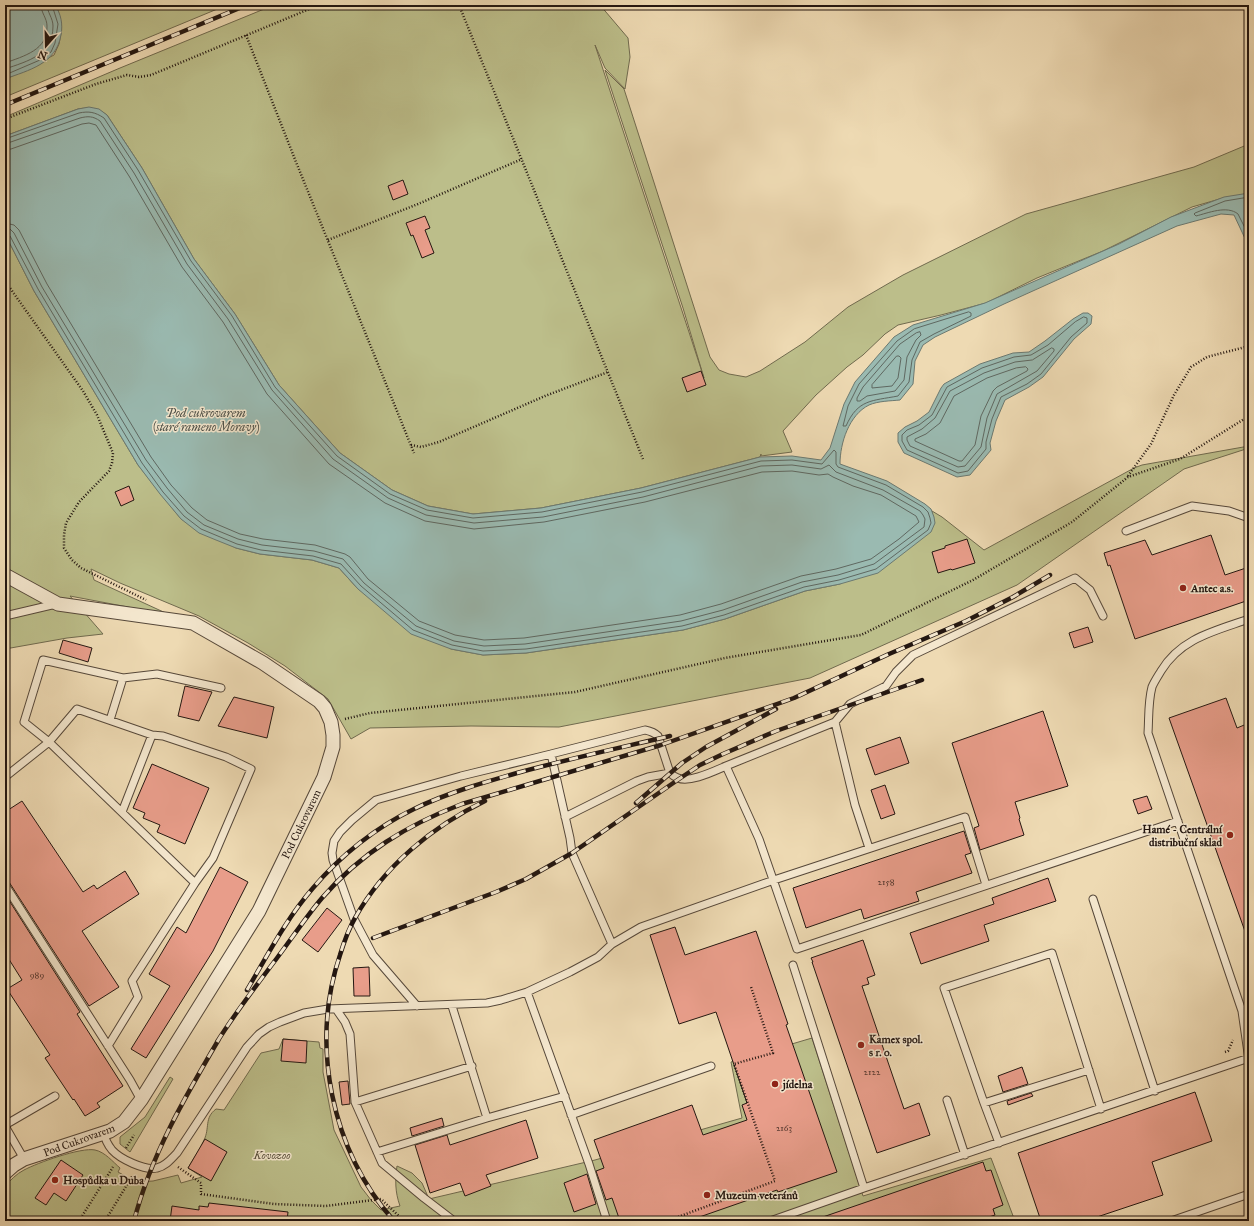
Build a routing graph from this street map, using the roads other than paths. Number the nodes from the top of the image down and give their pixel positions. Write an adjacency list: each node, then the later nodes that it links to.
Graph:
1 (1249, 518): 2 (lane)
2 (1126, 531)
3 (5, 575): 4 (street, Pod Cukrovarem)
4 (58, 604): 5 (lane); 42 (street, Pod Cukrovarem)
5 (5, 616)
6 (1103, 616): 11 (lane)
7 (1249, 619): 20 (lane)
8 (123, 678): 9 (lane); 10 (lane); 13 (lane)
9 (221, 688)
10 (110, 720): 12 (lane); 13 (lane)
11 (834, 722): 15 (lane); 21 (lane)
12 (152, 735): 18 (lane); 23 (lane)
13 (49, 742): 17 (lane); 18 (lane)
14 (551, 754): 16 (lane); 19 (lane); 30 (lane)
15 (726, 766): 16 (lane); 22 (lane)
16 (670, 773): 19 (lane)
17 (5, 776)
18 (122, 812): 23 (lane)
19 (565, 817): 27 (lane)
20 (1178, 821): 25 (lane); 33 (lane)
21 (869, 848): 22 (lane); 25 (lane)
22 (774, 880): 25 (lane); 27 (lane)
23 (195, 883): 34 (lane)
24 (5, 885): 34 (lane)
25 (986, 885)
26 (1093, 899): 39 (lane)
27 (612, 944): 29 (lane)
28 (793, 965): 56 (lane)
29 (527, 992): 31 (lane); 41 (lane)
30 (417, 1006): 31 (lane); 32 (lane)
31 (452, 1006): 36 (lane)
32 (336, 1009): 44 (lane); 50 (lane)
33 (1246, 1010): 35 (lane)
34 (108, 1046): 42 (lane)
35 (1249, 1059): 39 (lane)
36 (472, 1066): 44 (lane); 48 (lane)
37 (711, 1066): 47 (lane)
38 (1089, 1070): 45 (lane); 45 (lane); 46 (lane)
39 (1155, 1091): 46 (lane)
40 (55, 1096): 49 (lane)
41 (565, 1096): 47 (lane); 48 (lane)
42 (141, 1100): 50 (street, Pod Cukrovarem)
43 (947, 1100): 53 (lane)
44 (355, 1102): 52 (lane)
45 (984, 1103): 51 (lane)
46 (1101, 1109): 51 (lane)
47 (571, 1115): 59 (lane)
48 (487, 1118): 52 (lane)
49 (5, 1125): 54 (lane)
50 (104, 1133): 54 (street, Pod Cukrovarem)
51 (999, 1143): 53 (lane)
52 (377, 1152): 58 (lane)
53 (965, 1155): 56 (lane)
54 (24, 1159): 55 (street, Pod Cukrovarem)
55 (5, 1173)
56 (864, 1188): 60 (lane)
57 (1249, 1194): 61 (lane)
58 (454, 1221)
59 (607, 1221)
60 (770, 1221)
61 (1171, 1221)

